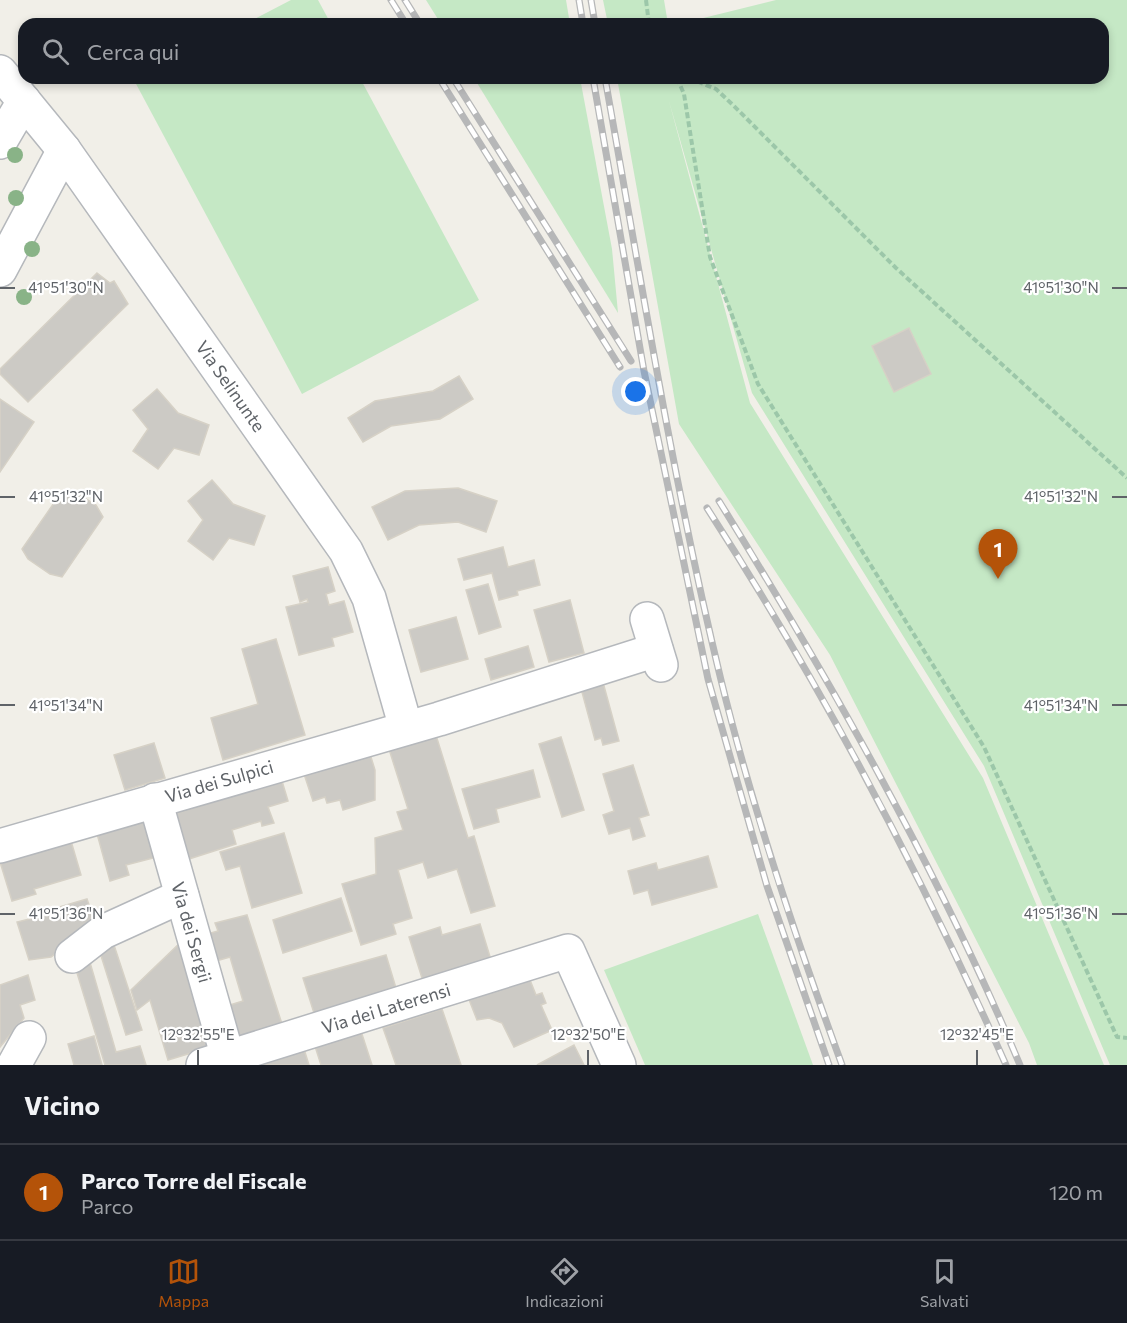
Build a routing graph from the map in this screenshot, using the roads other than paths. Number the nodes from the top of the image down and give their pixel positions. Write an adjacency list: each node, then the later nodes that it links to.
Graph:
1 (0, 72): 2 (street, Via Selinunte)
2 (24, 101): 3 (street); 4 (street, Via Selinunte)
3 (0, 142)
4 (64, 150): 5 (street); 7 (street, Via Selinunte)
5 (0, 270)
6 (647, 619): 7 (street, Via dei Sulpici)
7 (406, 728): 8 (street, Via dei Sulpici)
8 (155, 800): 9 (street, Via dei Sulpici); 10 (street, Via dei Sergii)
9 (0, 846)
10 (182, 896): 11 (street); 12 (street, Via dei Sergii)
11 (72, 956)
12 (221, 1062): 13 (street, Via dei Laterensi)
13 (619, 1065)

